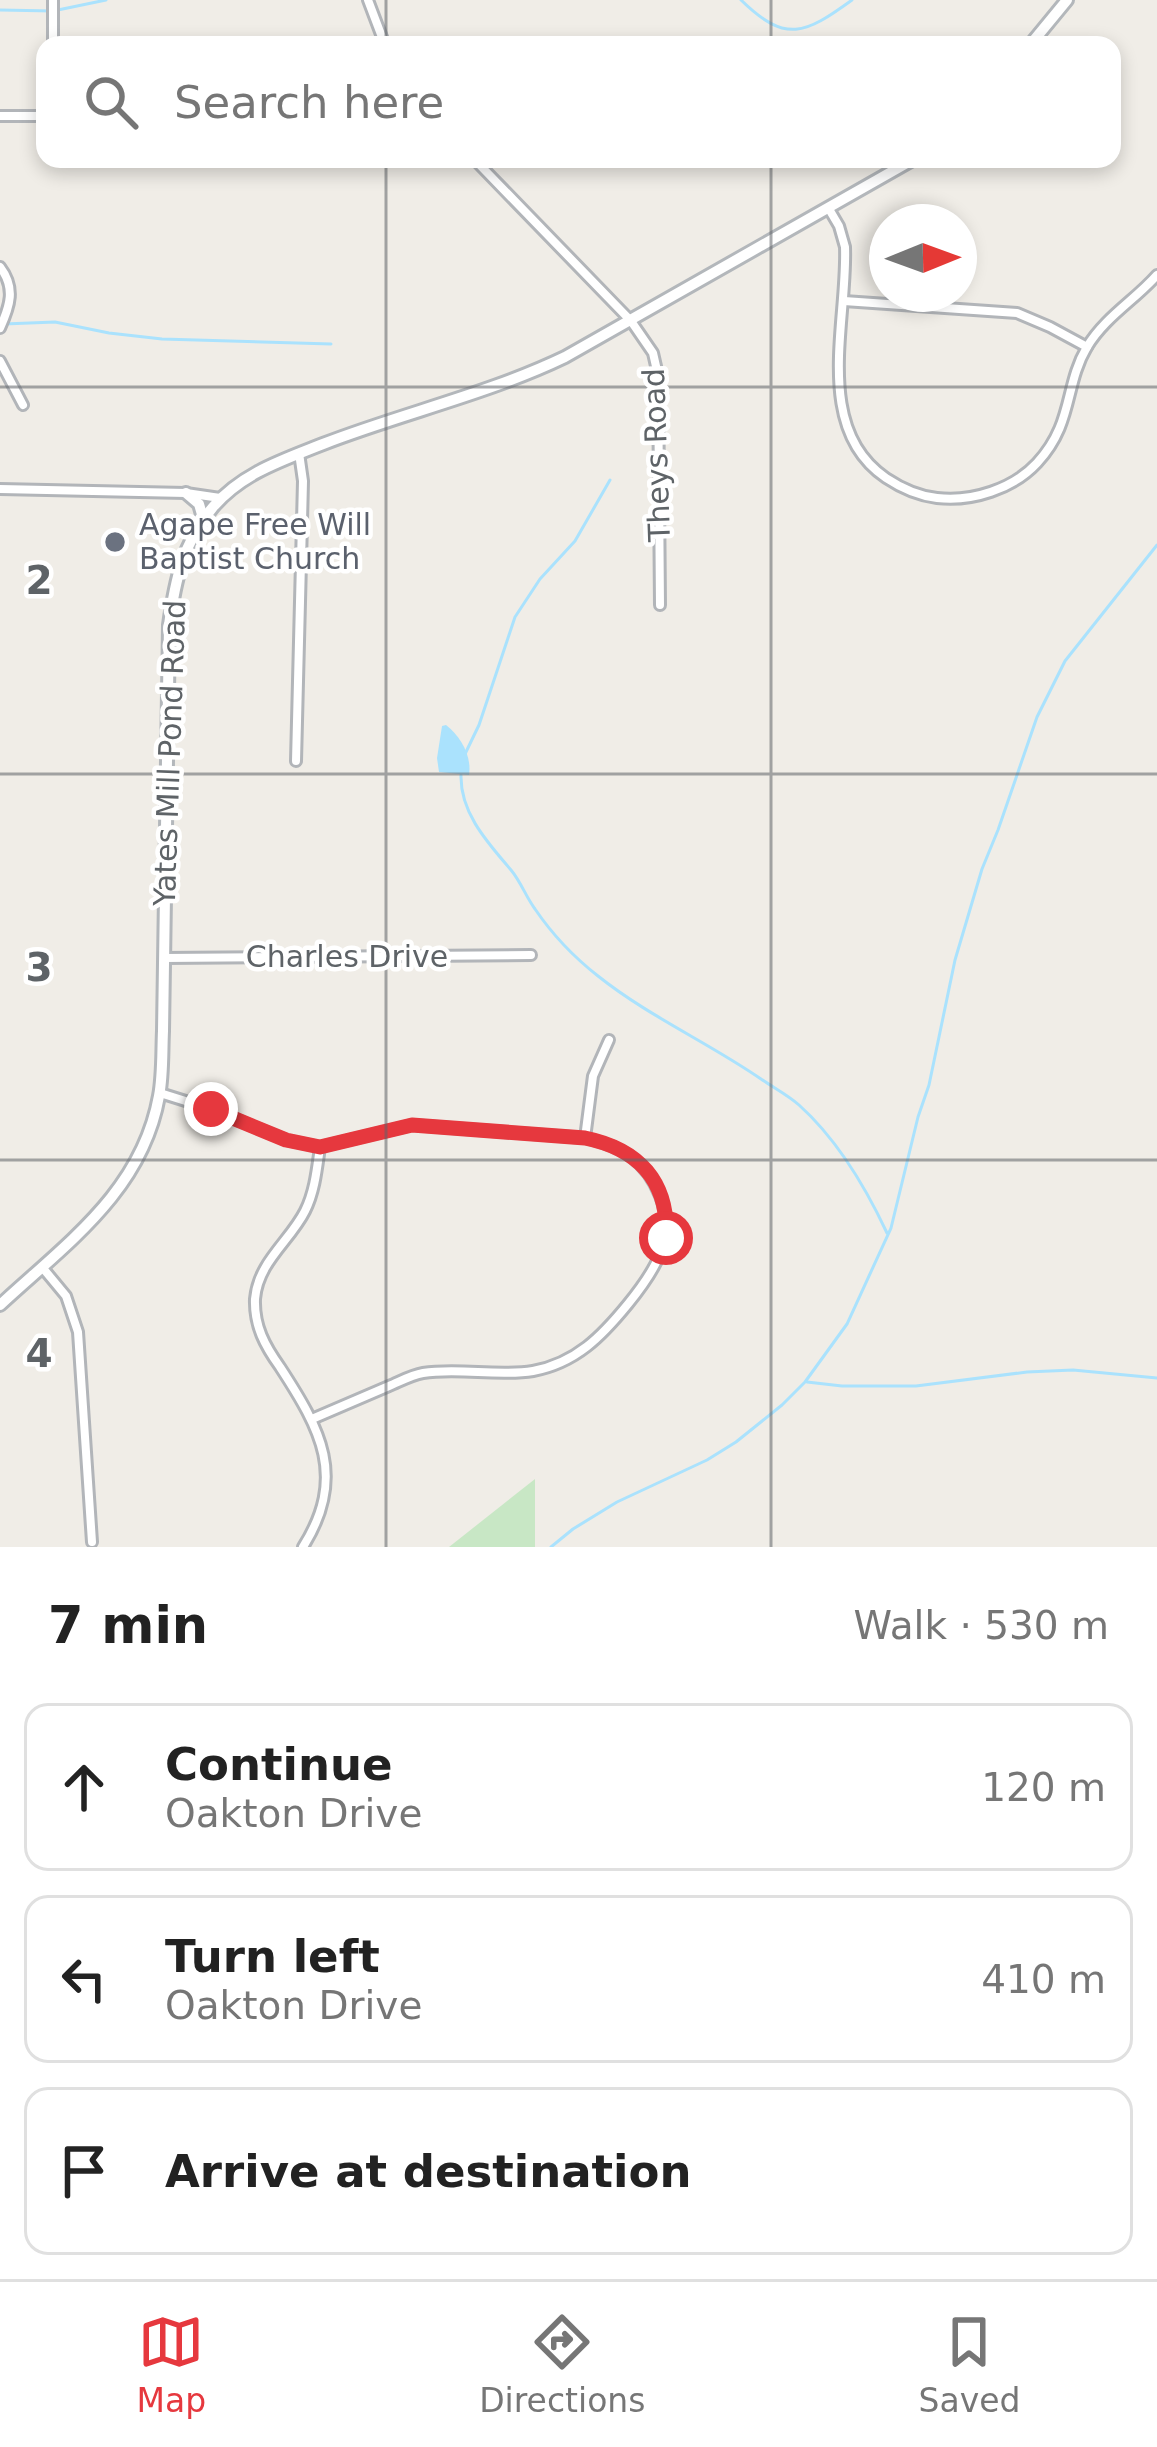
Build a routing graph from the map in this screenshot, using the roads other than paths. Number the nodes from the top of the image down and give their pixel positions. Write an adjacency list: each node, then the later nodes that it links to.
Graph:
1 (53, 0): 4 (street)
2 (368, 0): 5 (street)
3 (1067, 0): 6 (street)
4 (53, 36)
5 (382, 36)
6 (1037, 36)
7 (0, 116): 8 (street)
8 (36, 116)
9 (483, 168): 15 (street, Theys Road)
10 (899, 168): 11 (street, Yates Mill Pond Road)
11 (829, 209): 14 (street); 15 (street, Yates Mill Pond Road)
12 (0, 267): 16 (street)
13 (1157, 275): 17 (street)
14 (844, 302): 17 (street); 17 (street)
15 (631, 321): 20 (street, Yates Mill Pond Road); 25 (street, Theys Road)
16 (0, 328)
17 (1087, 347)
18 (0, 361): 19 (street)
19 (23, 405)
20 (299, 454): 23 (street, Yates Mill Pond Road); 26 (street)
21 (0, 489): 22 (street)
22 (186, 493): 23 (street); 24 (street)
23 (220, 498): 24 (street, Yates Mill Pond Road)
24 (203, 518): 28 (street, Yates Mill Pond Road)
25 (660, 605)
26 (296, 761)
27 (531, 956): 28 (street, Charles Drive)
28 (164, 958): 30 (street, Yates Mill Pond Road)
29 (609, 1040): 31 (street)
30 (160, 1093): 32 (street); 33 (street, Yates Mill Pond Road)
31 (585, 1138): 32 (street); 35 (street)
32 (320, 1147): 35 (street)
33 (42, 1267): 34 (street, Yates Mill Pond Road); 36 (street)
34 (0, 1306)
35 (312, 1418): 37 (street)
36 (92, 1542)
37 (303, 1547)

